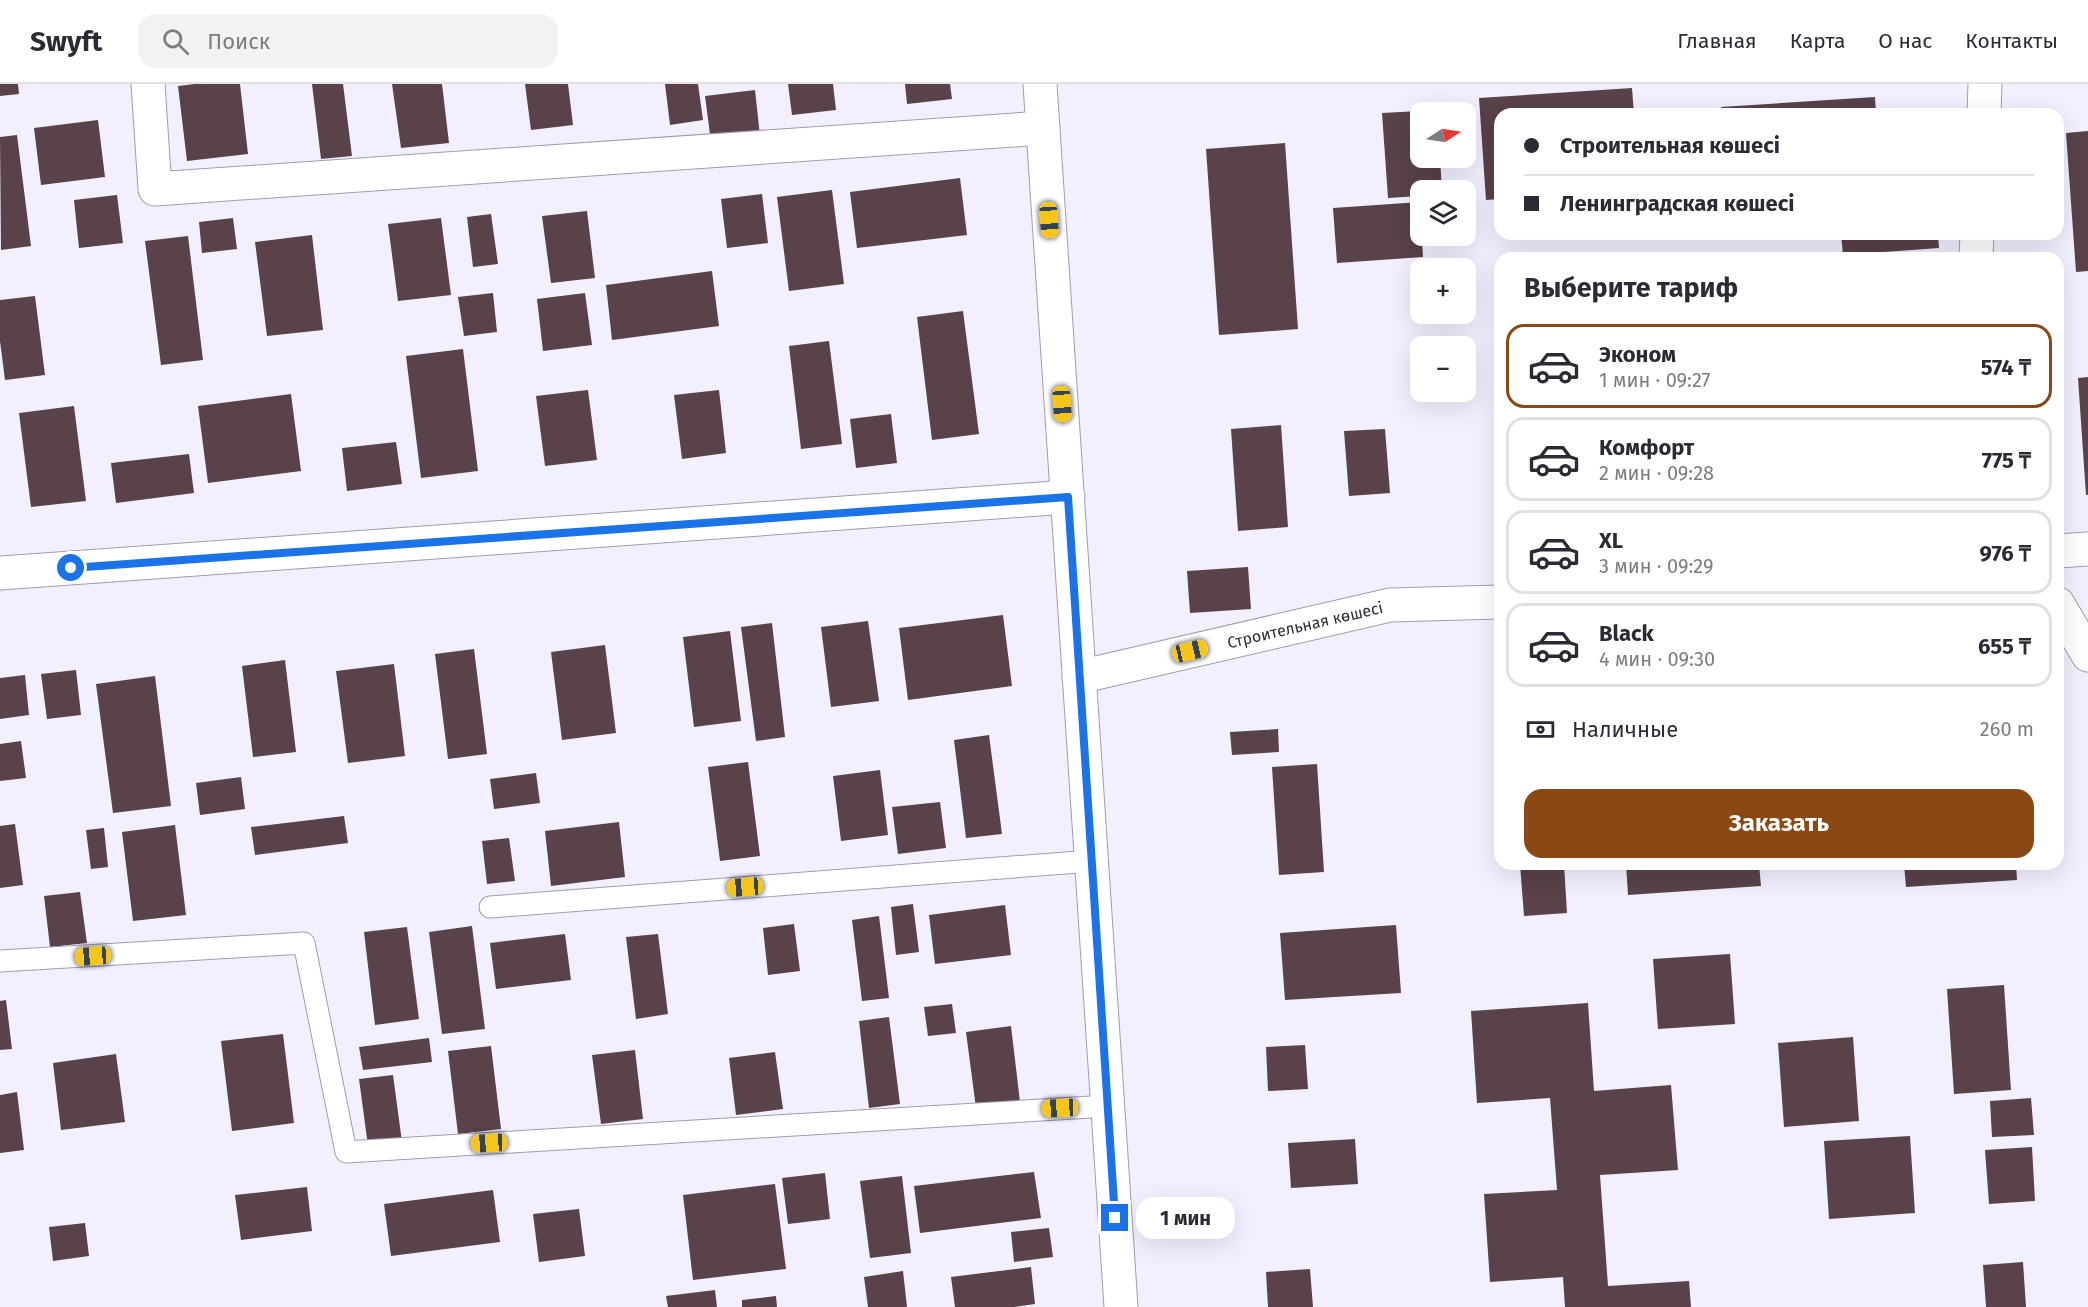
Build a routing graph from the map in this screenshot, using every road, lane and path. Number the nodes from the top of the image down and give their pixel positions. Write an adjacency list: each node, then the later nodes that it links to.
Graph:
1 (148, 84): 5 (street)
2 (1040, 84): 5 (street)
3 (1985, 84): 4 (street)
4 (1984, 108)
5 (1043, 128): 6 (street)
6 (1068, 497): 9 (street); 13 (street)
7 (2088, 549): 8 (street)
8 (2064, 551)
9 (0, 573)
10 (1494, 602): 13 (street, Строительная көшесі)
11 (2064, 614): 12 (street)
12 (2088, 655)
13 (1079, 677): 14 (street)
14 (1092, 861): 15 (lane); 17 (street)
15 (490, 907)
16 (0, 961): 17 (lane)
17 (1108, 1106): 18 (street)
18 (1121, 1307)

